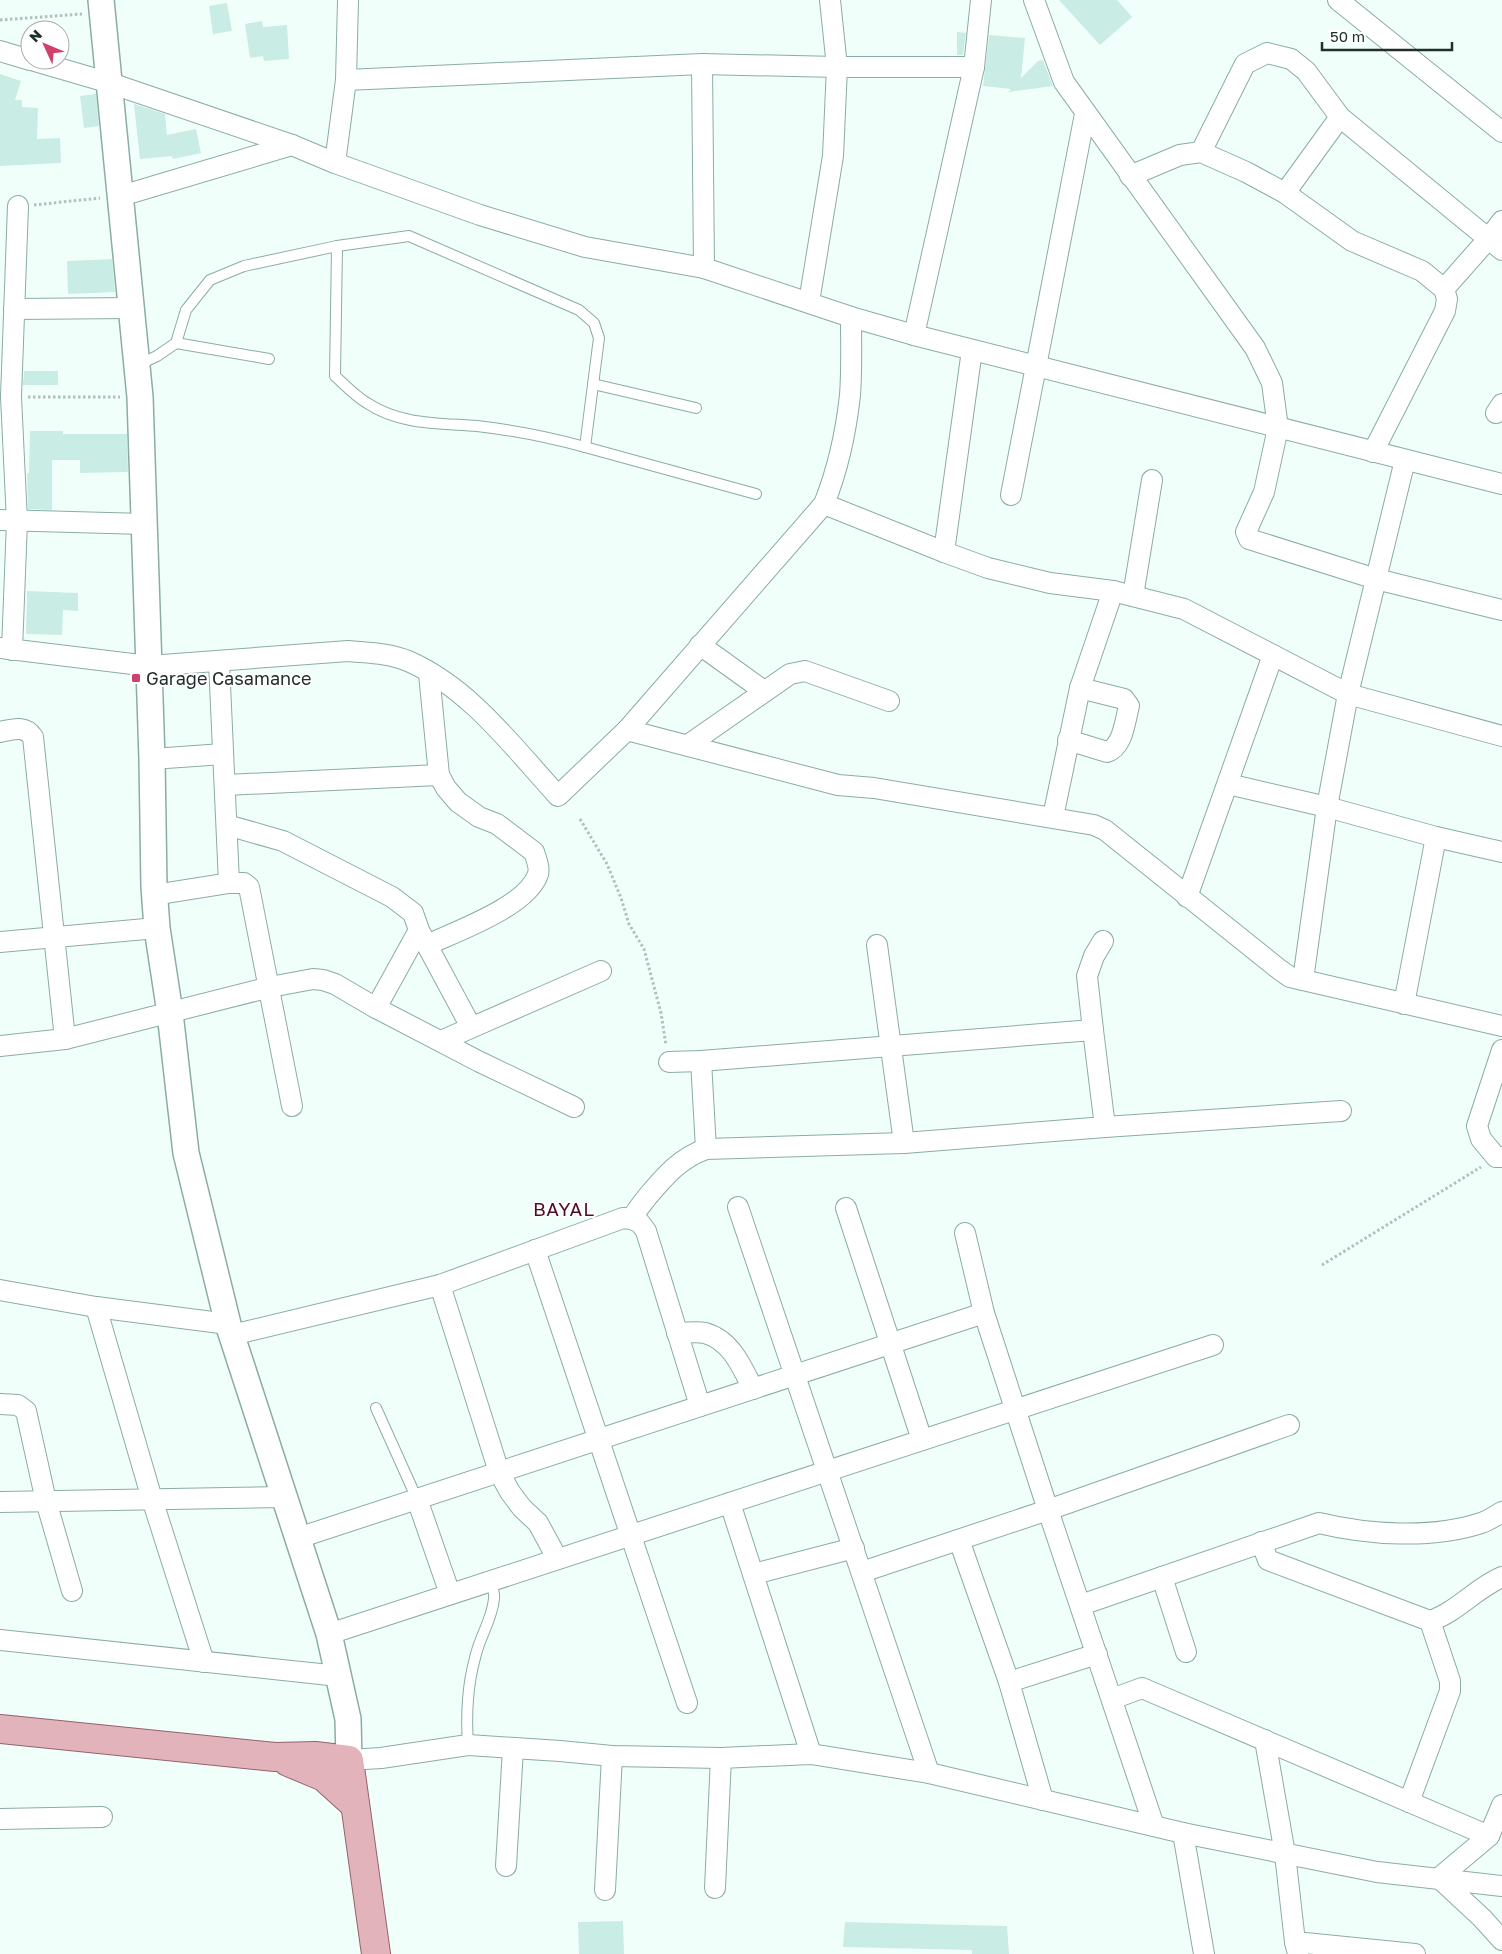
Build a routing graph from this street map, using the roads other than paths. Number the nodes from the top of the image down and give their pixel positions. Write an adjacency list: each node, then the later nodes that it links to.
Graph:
1 (348, 0): 13 (street)
2 (830, 0): 11 (street)
3 (981, 0): 10 (street)
4 (1034, 0): 15 (street)
5 (1338, 0): 17 (street)
6 (102, 6): 14 (street)
7 (0, 51): 8 (street)
8 (20, 57)
9 (702, 64): 11 (street); 13 (street); 28 (street)
10 (974, 66): 11 (street); 35 (street)
11 (837, 67): 31 (street)
12 (65, 70): 14 (street)
13 (346, 80): 20 (street)
14 (110, 83): 18 (street); 23 (street)
15 (1085, 114): 21 (street); 40 (street)
16 (1340, 117): 19 (street); 22 (street); 26 (street)
17 (1502, 132)
18 (292, 145): 20 (street); 23 (street)
19 (1201, 152): 21 (street); 22 (street)
20 (335, 163): 28 (street)
21 (1130, 176): 44 (street)
22 (1285, 193): 30 (street)
23 (121, 196): 32 (street)
24 (18, 206): 29 (street)
25 (1502, 221): 26 (street)
26 (1496, 244): 30 (street)
27 (337, 246): 36 (lane); 41 (lane); 45 (lane)
28 (704, 268): 31 (street)
29 (7, 288): 33 (street)
30 (1444, 289): 46 (street)
31 (810, 302): 34 (street)
32 (132, 308): 33 (street); 39 (street)
33 (14, 309): 42 (street)
34 (851, 317): 35 (street); 52 (street)
35 (914, 335): 37 (street)
36 (176, 342): 38 (lane); 39 (lane)
37 (972, 350): 40 (street); 55 (street)
38 (269, 359)
39 (137, 366): 54 (street)
40 (1036, 366): 44 (street); 51 (street)
41 (593, 384): 43 (lane); 45 (lane)
42 (5, 397): 53 (street)
43 (696, 408)
44 (1278, 428): 46 (street); 56 (street)
45 (586, 447): 50 (lane)
46 (1373, 452): 47 (street)
47 (1405, 460): 49 (street); 56 (street)
48 (1152, 480): 58 (street)
49 (1502, 484)
50 (756, 494)
51 (1011, 495)
52 (824, 504): 55 (street); 60 (street)
53 (8, 520): 54 (street); 61 (street)
54 (144, 524): 64 (street)
55 (944, 552): 57 (street)
56 (1376, 579): 59 (street); 68 (street)
57 (1113, 591): 58 (street); 66 (street)
58 (1133, 596): 62 (street)
59 (1502, 610)
60 (700, 646): 67 (street); 70 (street)
61 (6, 649): 64 (street)
62 (1273, 655): 68 (street); 78 (street)
63 (219, 662): 64 (street); 65 (street); 75 (street)
64 (149, 666): 76 (street)
65 (430, 674): 70 (street); 77 (street)
66 (1080, 688): 73 (street); 73 (street)
67 (764, 691): 69 (street); 74 (street)
68 (1348, 694): 72 (street); 80 (street)
69 (889, 701)
70 (627, 730): 74 (street)
71 (0, 732): 89 (street)
72 (1502, 736)
73 (1068, 740): 81 (street)
74 (688, 745): 81 (street)
75 (223, 754): 76 (street); 79 (street)
76 (152, 759): 86 (street)
77 (439, 775): 79 (street); 90 (street)
78 (1228, 784): 80 (street); 87 (street)
79 (225, 785): 82 (street)
80 (1328, 806): 83 (street); 95 (street)
81 (1053, 817): 87 (street)
82 (227, 825): 85 (street); 90 (street)
83 (1436, 837): 84 (street); 97 (street)
84 (1502, 852)
85 (229, 883): 86 (street); 96 (street)
86 (154, 895): 88 (street)
87 (1187, 896): 95 (street)
88 (157, 928): 89 (street); 99 (street)
89 (53, 937): 92 (street); 103 (street)
90 (423, 937): 98 (street); 101 (street)
91 (1103, 941): 102 (street)
92 (0, 942)
93 (877, 946): 106 (street)
94 (601, 971): 101 (street)
95 (1303, 980): 97 (street)
96 (270, 987): 98 (street); 99 (street); 110 (street)
97 (1404, 1004): 100 (street)
98 (376, 1008): 104 (street)
99 (170, 1013): 103 (street); 126 (street)
100 (1502, 1026)
101 (471, 1027): 104 (street)
102 (1093, 1030): 106 (street); 113 (street)
103 (65, 1039): 105 (street)
104 (441, 1041): 111 (street)
105 (0, 1046)
106 (890, 1046): 108 (street); 114 (street)
107 (1502, 1050): 116 (street)
108 (702, 1061): 109 (street); 115 (street)
109 (669, 1062)
110 (292, 1106)
111 (574, 1107)
112 (1341, 1111): 113 (street)
113 (1105, 1128): 114 (street)
114 (904, 1143): 115 (street)
115 (706, 1150): 119 (street)
116 (1499, 1157)
117 (738, 1207): 130 (street)
118 (846, 1208): 128 (street)
119 (632, 1219): 121 (street); 127 (street)
120 (965, 1233): 125 (street)
121 (535, 1250): 122 (street); 137 (street)
122 (440, 1285): 126 (street); 140 (street)
123 (0, 1290): 124 (street)
124 (96, 1307): 126 (street); 142 (street)
125 (984, 1313): 128 (street); 135 (street)
126 (230, 1329): 141 (street)
127 (677, 1333): 131 (street); 133 (street)
128 (891, 1343): 130 (street); 138 (street)
129 (1213, 1345): 135 (street)
130 (795, 1375): 131 (street); 139 (street)
131 (753, 1388): 133 (street)
132 (0, 1404): 144 (street)
133 (700, 1406): 137 (street)
134 (376, 1408): 143 (lane)
135 (1016, 1410): 138 (street); 147 (street)
136 (1289, 1425): 147 (street)
137 (598, 1440): 140 (street); 149 (street)
138 (922, 1440): 139 (street)
139 (828, 1471): 146 (street); 153 (street)
140 (499, 1472): 143 (street); 154 (street)
141 (284, 1497): 142 (street); 150 (street)
142 (152, 1499): 144 (street); 168 (street)
143 (417, 1499): 150 (street); 161 (street)
144 (46, 1501): 145 (street); 160 (street)
145 (0, 1502)
146 (730, 1503): 149 (street); 156 (street)
147 (1048, 1510): 151 (street); 162 (street)
148 (1502, 1512): 152 (street)
149 (630, 1535): 154 (street); 172 (street)
150 (298, 1538): 164 (street)
151 (958, 1540): 155 (street); 170 (street)
152 (1262, 1542): 157 (street); 163 (street)
153 (854, 1548): 155 (street); 156 (street)
154 (557, 1558): 159 (street)
155 (862, 1572): 182 (street)
156 (754, 1574): 177 (street)
157 (1162, 1577): 162 (street); 166 (street)
158 (1502, 1577): 163 (street)
159 (491, 1581): 161 (street); 175 (lane)
160 (72, 1591)
161 (450, 1594): 164 (street)
162 (1081, 1605): 167 (street)
163 (1430, 1621): 184 (street)
164 (328, 1634): 169 (street)
165 (0, 1640): 168 (street)
166 (1186, 1652)
167 (1097, 1654): 170 (street); 171 (street)
168 (204, 1662): 169 (street)
169 (340, 1676): 181 (street)
170 (1009, 1682): 183 (street)
171 (1112, 1699): 174 (street); 189 (street)
172 (687, 1703)
173 (0, 1729): 179 (main road)
174 (1265, 1740): 184 (street); 192 (street)
175 (468, 1746): 176 (street); 181 (street)
176 (513, 1748): 178 (street); 193 (street)
177 (811, 1754): 180 (street); 182 (street)
178 (612, 1756): 180 (street); 197 (street)
179 (274, 1757): 181 (main road); 185 (main road)
180 (721, 1758): 196 (street)
181 (349, 1760): 185 (main road)
182 (929, 1773): 183 (street)
183 (1043, 1800): 189 (street)
184 (1409, 1802): 191 (street)
185 (355, 1805): 200 (main road)
186 (1502, 1805): 191 (street)
187 (102, 1817): 188 (street)
188 (0, 1819)
189 (1154, 1826): 190 (street)
190 (1183, 1833): 192 (street); 201 (street)
191 (1489, 1836): 194 (street)
192 (1285, 1854): 194 (street); 199 (street)
193 (506, 1866)
194 (1439, 1878): 195 (street); 198 (street)
195 (1502, 1886)
196 (715, 1888)
197 (605, 1890)
198 (1502, 1940)
199 (1296, 1948): 202 (street)
200 (376, 1954)
201 (1204, 1954)
202 (1413, 1954)

